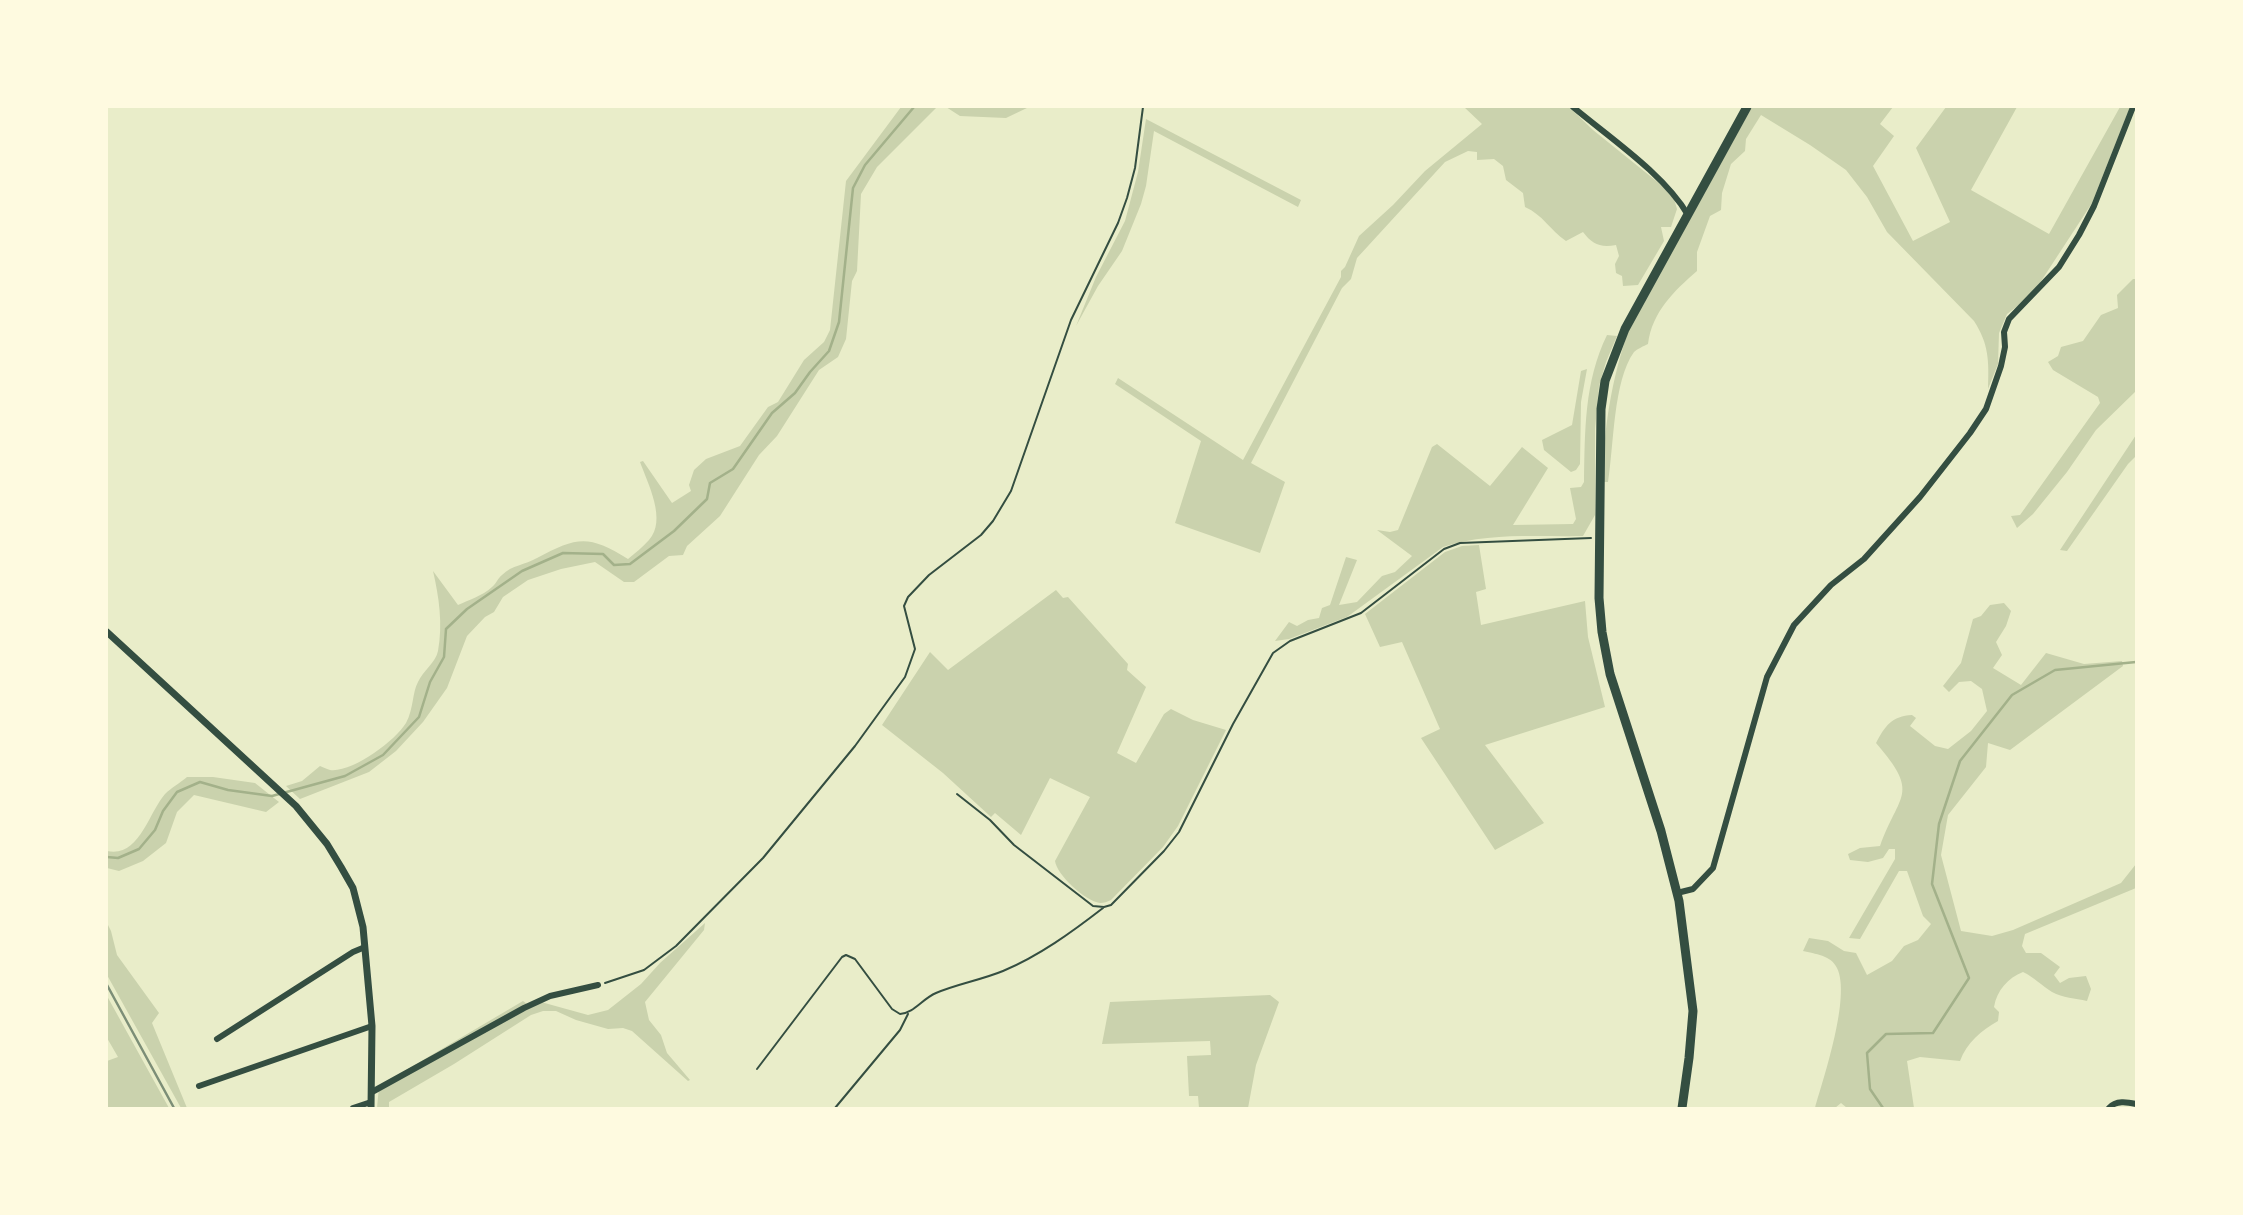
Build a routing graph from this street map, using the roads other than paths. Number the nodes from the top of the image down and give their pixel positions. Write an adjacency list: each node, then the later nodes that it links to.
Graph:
1 (1573, 107): 4 (street)
2 (1747, 107): 4 (main road)
3 (2133, 107): 6 (street)
4 (1688, 215): 6 (main road)
5 (107, 632): 7 (street)
6 (1677, 893): 16 (main road)
7 (365, 947): 9 (street); 10 (street)
8 (598, 985): 12 (street)
9 (372, 1027): 11 (street); 12 (street)
10 (217, 1039)
11 (199, 1086)
12 (372, 1092): 14 (street)
13 (2136, 1104): 17 (street)
14 (371, 1105): 15 (street)
15 (353, 1108)
16 (1682, 1108)
17 (2109, 1108)

